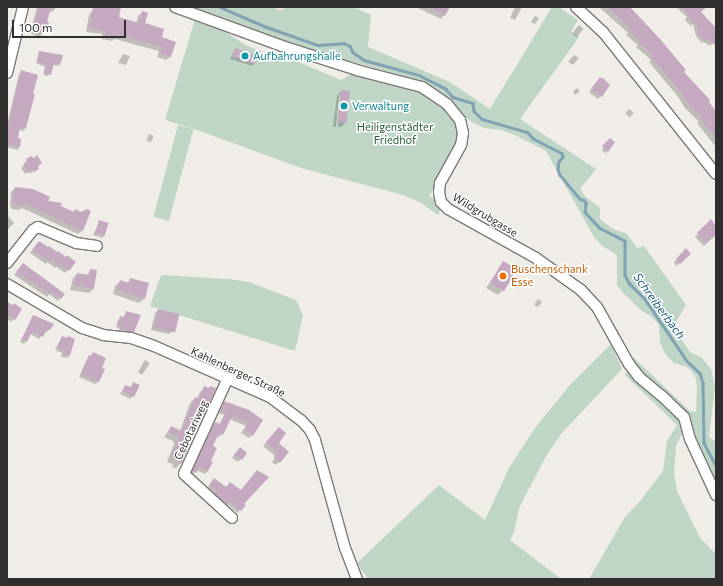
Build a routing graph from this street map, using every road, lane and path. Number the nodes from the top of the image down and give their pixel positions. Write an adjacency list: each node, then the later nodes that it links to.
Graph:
1 (23, 7): 4 (street)
2 (175, 7): 11 (street, Wildgrubgasse)
3 (576, 7): 6 (street)
4 (10, 48): 5 (street)
5 (7, 73)
6 (716, 174)
7 (97, 246): 8 (street)
8 (7, 263)
9 (7, 284): 10 (street, Kahlenberger Straße)
10 (227, 380): 12 (street, Cebotariweg); 13 (street, Kahlenberger Straße)
11 (716, 495)
12 (232, 518)
13 (357, 579)

